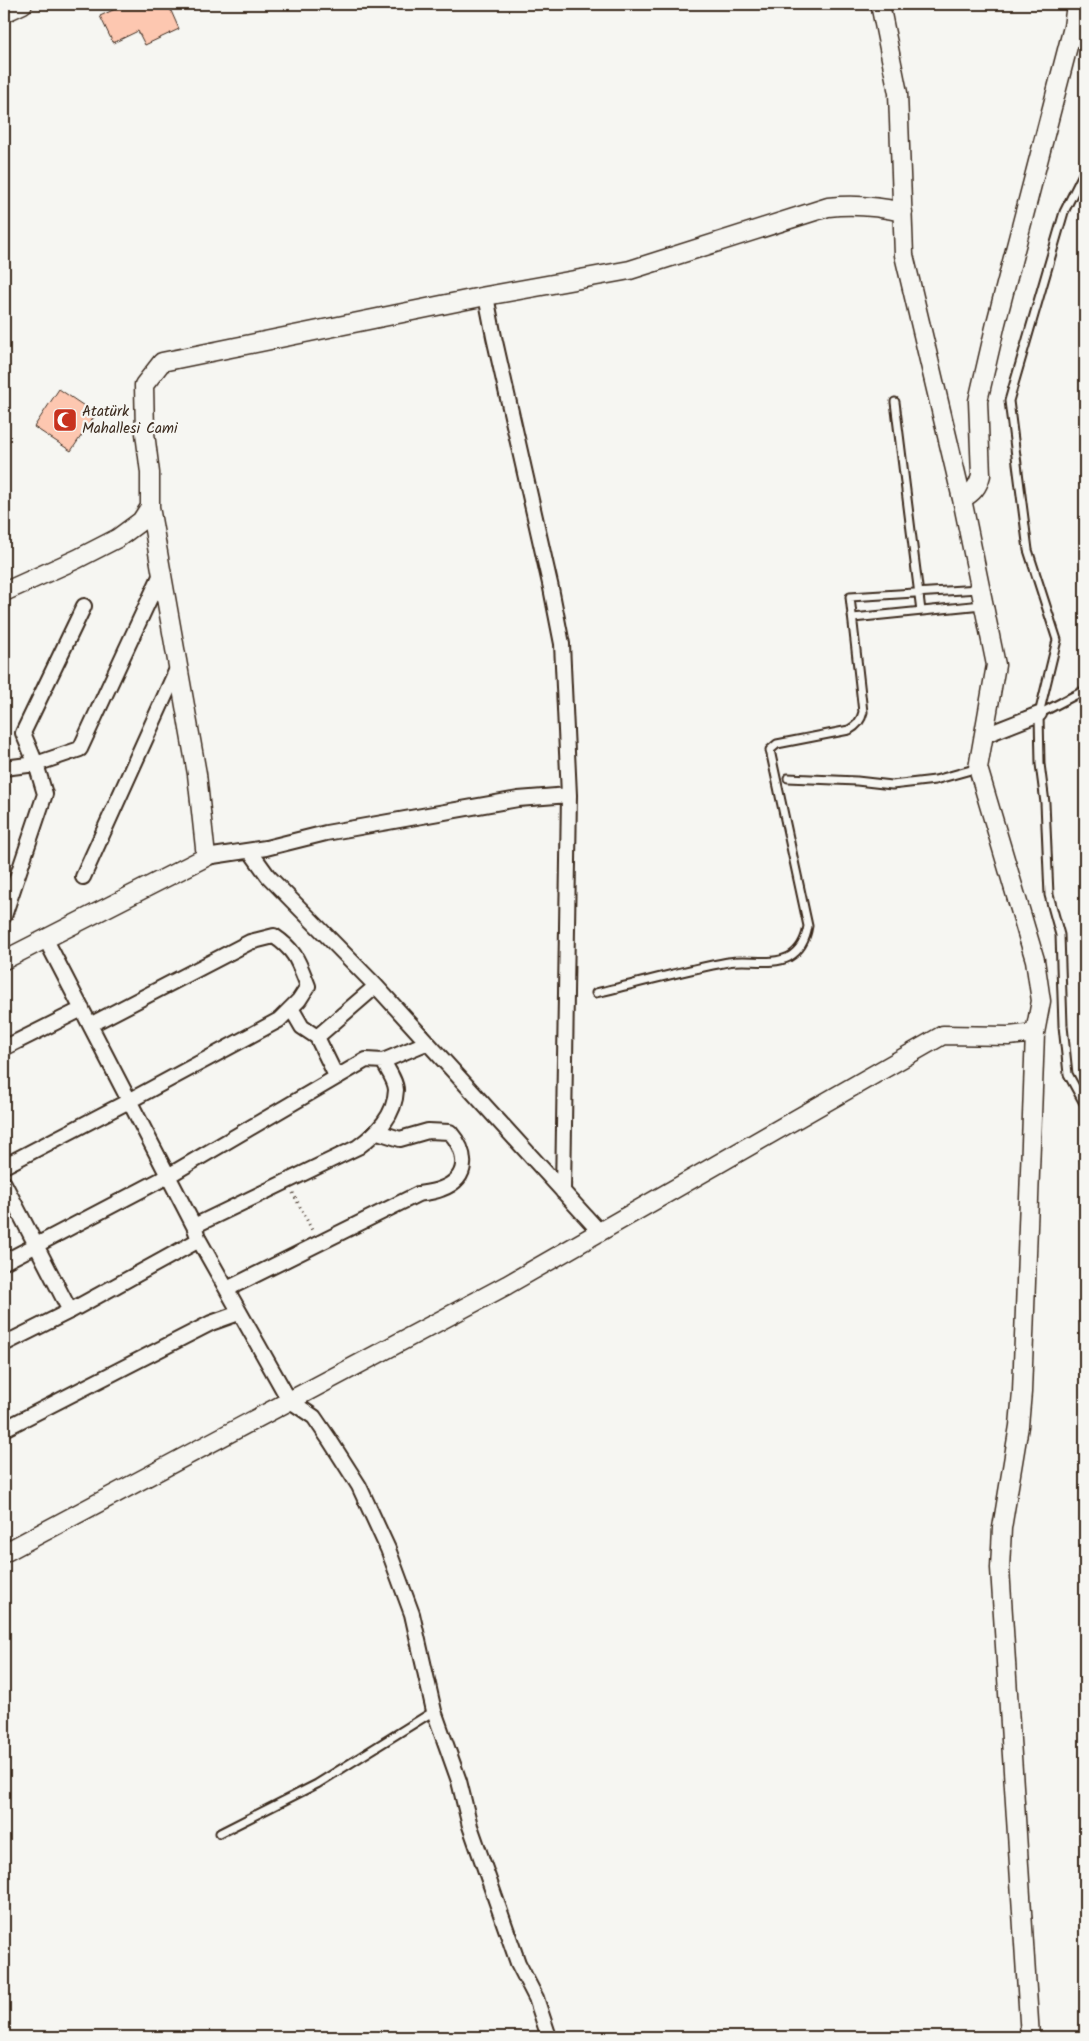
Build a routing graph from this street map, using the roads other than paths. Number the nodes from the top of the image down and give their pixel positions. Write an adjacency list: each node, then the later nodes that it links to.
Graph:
1 (23, 4): 4 (street)
2 (880, 4): 6 (street)
3 (1076, 4): 9 (street)
4 (4, 13)
5 (1085, 170): 20 (lane)
6 (903, 212): 7 (street); 9 (street)
7 (486, 296): 10 (street); 26 (street)
8 (895, 402): 13 (lane)
9 (962, 499): 14 (street)
10 (150, 507): 11 (street); 12 (street)
11 (162, 572): 18 (street); 22 (street)
12 (4, 592)
13 (919, 593): 14 (lane); 16 (lane); 17 (lane)
14 (983, 597): 16 (lane); 21 (street)
15 (84, 606): 22 (street)
16 (921, 611): 17 (lane)
17 (853, 618): 34 (lane)
18 (178, 667): 28 (street); 29 (street)
19 (1085, 690): 20 (lane)
20 (1039, 714): 21 (street); 45 (lane)
21 (983, 736): 24 (street)
22 (36, 764): 23 (street); 30 (street)
23 (4, 768)
24 (978, 768): 25 (lane); 38 (street)
25 (788, 778)
26 (569, 795): 27 (street); 50 (street)
27 (250, 851): 28 (street); 33 (street)
28 (206, 857): 31 (street)
29 (83, 877)
30 (4, 916)
31 (45, 938): 32 (street); 36 (street)
32 (4, 960)
33 (376, 986): 39 (street); 40 (street)
34 (596, 994)
35 (291, 1008): 37 (street); 39 (street); 44 (street)
36 (82, 1009): 37 (street); 41 (street)
37 (90, 1025): 44 (street)
38 (1035, 1032): 52 (street); 66 (street)
39 (317, 1037): 43 (street)
40 (426, 1043): 42 (street); 50 (street)
41 (4, 1048)
42 (383, 1061): 43 (street); 46 (street)
43 (336, 1076): 48 (street)
44 (129, 1101): 47 (street); 48 (street)
45 (1085, 1105)
46 (378, 1132): 51 (street); 56 (street)
47 (4, 1166)
48 (168, 1176): 51 (street); 54 (street)
49 (4, 1183): 54 (street)
50 (563, 1192): 52 (street)
51 (194, 1226): 53 (street)
52 (599, 1231): 60 (street)
53 (199, 1240): 56 (street); 57 (street)
54 (36, 1245): 55 (street); 57 (street)
55 (4, 1262)
56 (227, 1289): 58 (street)
57 (70, 1311): 59 (street)
58 (239, 1313): 60 (street); 61 (street)
59 (4, 1344)
60 (289, 1400): 62 (street); 63 (street)
61 (4, 1429)
62 (4, 1553)
63 (434, 1711): 64 (lane); 65 (street)
64 (220, 1833)
65 (549, 2037)
66 (1030, 2037)

